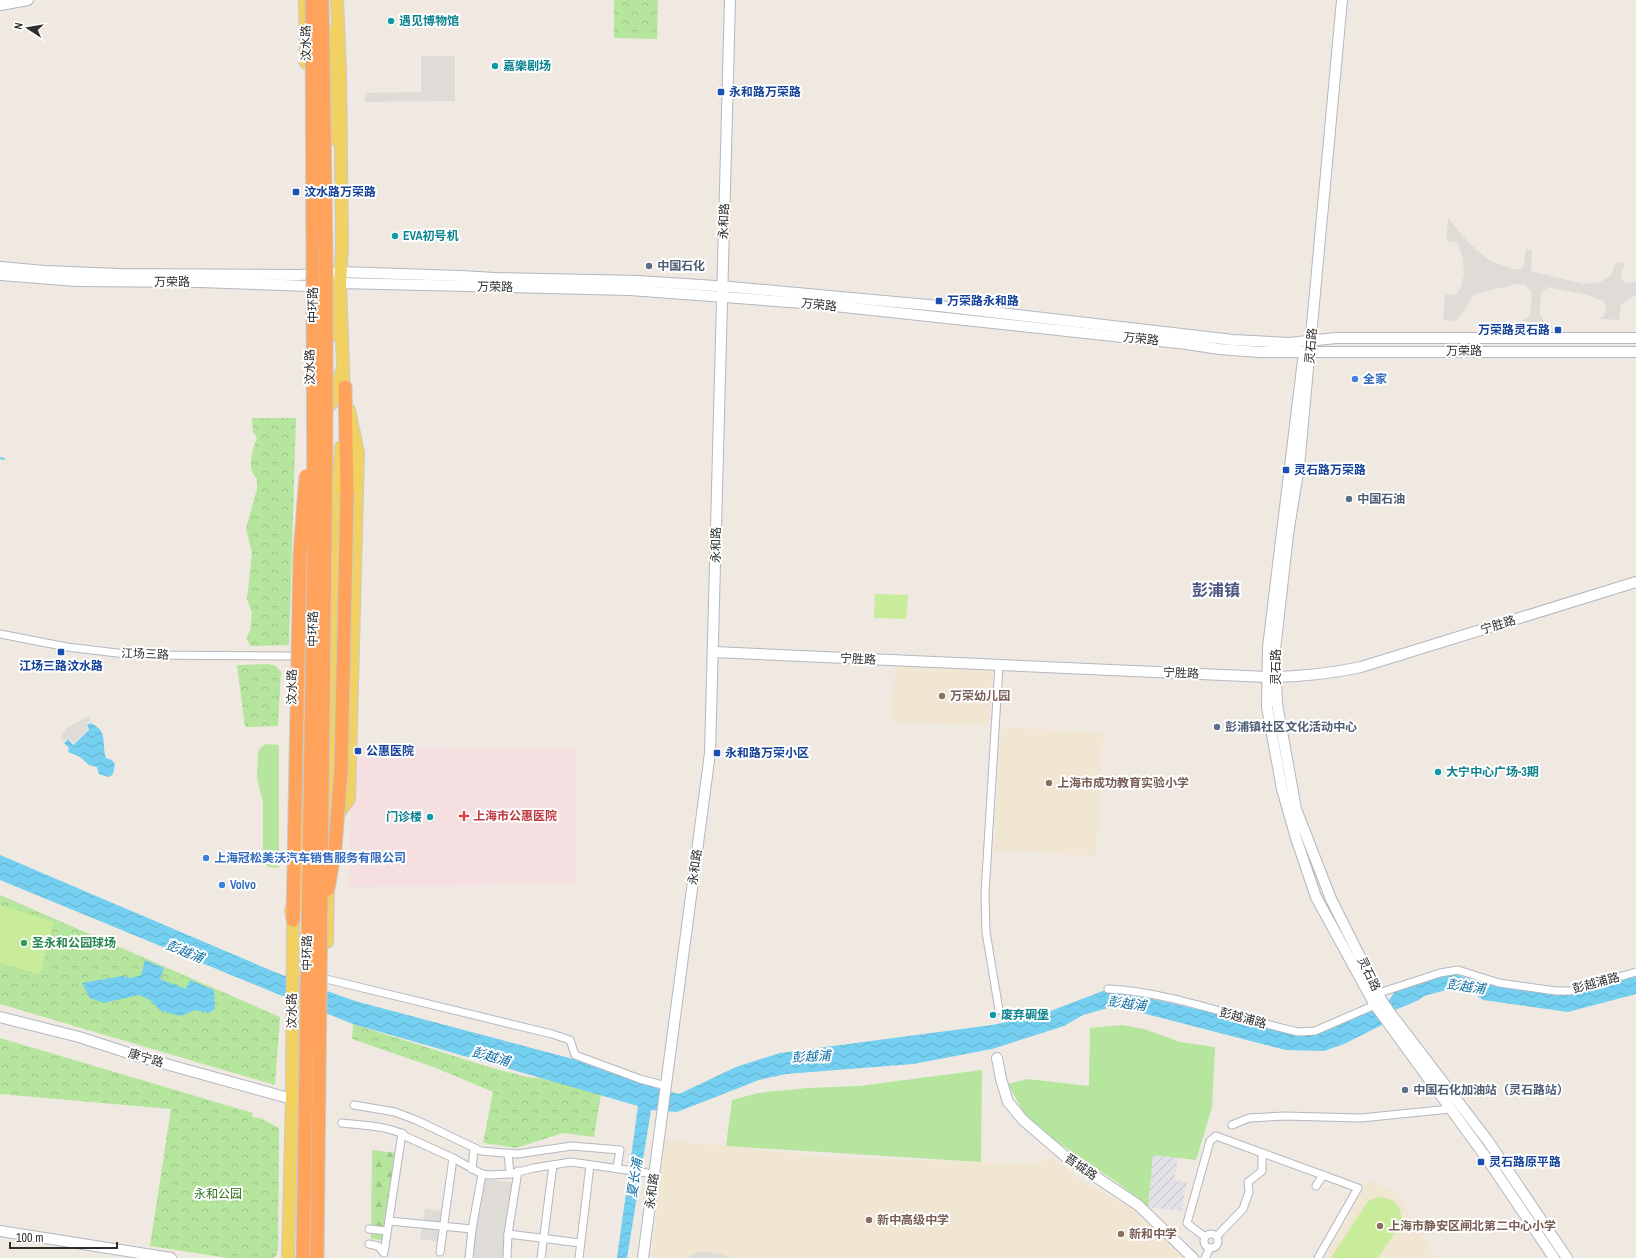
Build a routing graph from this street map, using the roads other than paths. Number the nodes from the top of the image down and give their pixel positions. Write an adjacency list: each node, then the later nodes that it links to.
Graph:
1 (28, 0): 10 (main road)
2 (305, 0): 14 (main road, 汶水路)
3 (312, 0): 14 (main road); 27 (highway, 中环路, bridge)
4 (322, 0): 42 (highway, 中环路, bridge)
5 (330, 0): 13 (main road)
6 (337, 0): 13 (main road, 汶水路)
7 (730, 0): 15 (main road, 永和路)
8 (1337, 0): 19 (main road, 灵石路)
9 (1342, 0): 19 (main road, 灵石路)
10 (0, 5)
11 (0, 267): 14 (main road, 万荣路)
12 (0, 275): 14 (main road, 万荣路)
13 (337, 278): 14 (main road, 万荣路); 15 (main road, 万荣路); 16 (main road); 17 (main road, 汶水路)
14 (313, 279): 23 (main road); 25 (main road, 汶水路)
15 (721, 291): 19 (main road, 万荣路); 21 (main road, 万荣路); 33 (main road, 永和路)
16 (333, 300): 17 (main road); 26 (main road)
17 (343, 323): 22 (main road, 汶水路)
18 (1636, 338): 19 (main road, 万荣路)
19 (1308, 341): 21 (main road, 灵石路)
20 (1636, 352): 21 (main road, 万荣路)
21 (1307, 353): 36 (main road, 灵石路)
22 (343, 368): 24 (main road, 汶水路); 26 (main road)
23 (318, 370): 25 (main road); 39 (main road)
24 (345, 387): 28 (main road); 29 (main road, 汶水路); 42 (highway, bridge)
25 (310, 388): 32 (main road, 汶水路)
26 (331, 404): 40 (main road)
27 (314, 412): 37 (highway, bridge); 91 (highway, 中环路, bridge)
28 (356, 525): 29 (main road); 38 (main road)
29 (336, 549): 38 (main road, 汶水路)
30 (1636, 582): 36 (main road, 宁胜路)
31 (0, 634): 34 (street, 江场三路)
32 (303, 642): 34 (main road, 汶水路); 37 (main road)
33 (714, 652): 35 (main road, 宁胜路); 52 (main road, 永和路)
34 (292, 656): 41 (main road, 汶水路)
35 (999, 665): 36 (main road, 宁胜路); 47 (street)
36 (1271, 677): 46 (main road, 灵石路)
37 (298, 811): 39 (main road); 41 (highway)
38 (329, 826): 42 (main road, 汶水路)
39 (313, 835): 44 (main road)
40 (318, 901): 42 (main road); 44 (main road)
41 (293, 920): 53 (main road, 汶水路)
42 (324, 925): 44 (main road, 汶水路); 94 (highway, 中环路, bridge)
43 (1636, 972): 46 (street, 彭越浦路)
44 (320, 978): 50 (main road, 汶水路); 50 (main road); 52 (street)
45 (1108, 989): 46 (street, 彭越浦路)
46 (1377, 1000): 49 (main road, 灵石路)
47 (999, 1010)
48 (0, 1016): 53 (main road, 康宁路)
49 (1394, 1025): 55 (main road, 灵石路); 105 (main road, 灵石路)
50 (317, 1027): 58 (main road, 汶水路); 64 (main road, 汶水路); 92 (main road, 汶水路)
51 (997, 1058): 101 (main road, 晋城路)
52 (666, 1086): 72 (main road, 永和路)
53 (292, 1099): 90 (main road, 汶水路)
54 (354, 1105): 60 (street)
55 (1450, 1109): 57 (street); 104 (main road, 灵石路)
56 (342, 1123): 59 (street)
57 (1232, 1125)
58 (324, 1130): 64 (main road); 95 (main road, 汶水路)
59 (402, 1133): 63 (street); 75 (street)
60 (474, 1148): 61 (street); 68 (street)
61 (508, 1153): 67 (street); 71 (street)
62 (1262, 1153): 73 (street); 82 (street); 83 (street)
63 (453, 1158): 68 (street); 76 (street)
64 (314, 1162): 93 (main road, 汶水路)
65 (553, 1165): 66 (street); 69 (street); 84 (street)
66 (590, 1165): 67 (street); 85 (street)
67 (617, 1168): 72 (street)
68 (472, 1169): 70 (street)
69 (518, 1171): 71 (street); 81 (street)
70 (482, 1174): 71 (street); 78 (street)
71 (510, 1174)
72 (650, 1174): 100 (main road, 永和路)
73 (1323, 1175): 74 (street); 103 (street)
74 (1316, 1186)
75 (389, 1221): 76 (street); 79 (street)
76 (443, 1226): 78 (street); 88 (street)
77 (369, 1229): 79 (street)
78 (472, 1229): 96 (street)
79 (387, 1231): 86 (street)
80 (0, 1232): 89 (main road)
81 (508, 1234): 84 (street); 97 (street)
82 (1217, 1236): 83 (street); 87 (street)
83 (1205, 1237): 87 (street)
84 (544, 1239): 85 (street); 98 (street)
85 (580, 1243): 99 (street)
86 (369, 1244)
87 (1210, 1248): 102 (street)
88 (440, 1252)
89 (171, 1258)
90 (288, 1258)
91 (302, 1258)
92 (306, 1258)
93 (313, 1258)
94 (317, 1258)
95 (323, 1258)
96 (469, 1258)
97 (507, 1258)
98 (541, 1258)
99 (578, 1258)
100 (643, 1258)
101 (1193, 1258)
102 (1205, 1258)
103 (1318, 1258)
104 (1554, 1258)
105 (1567, 1258)

